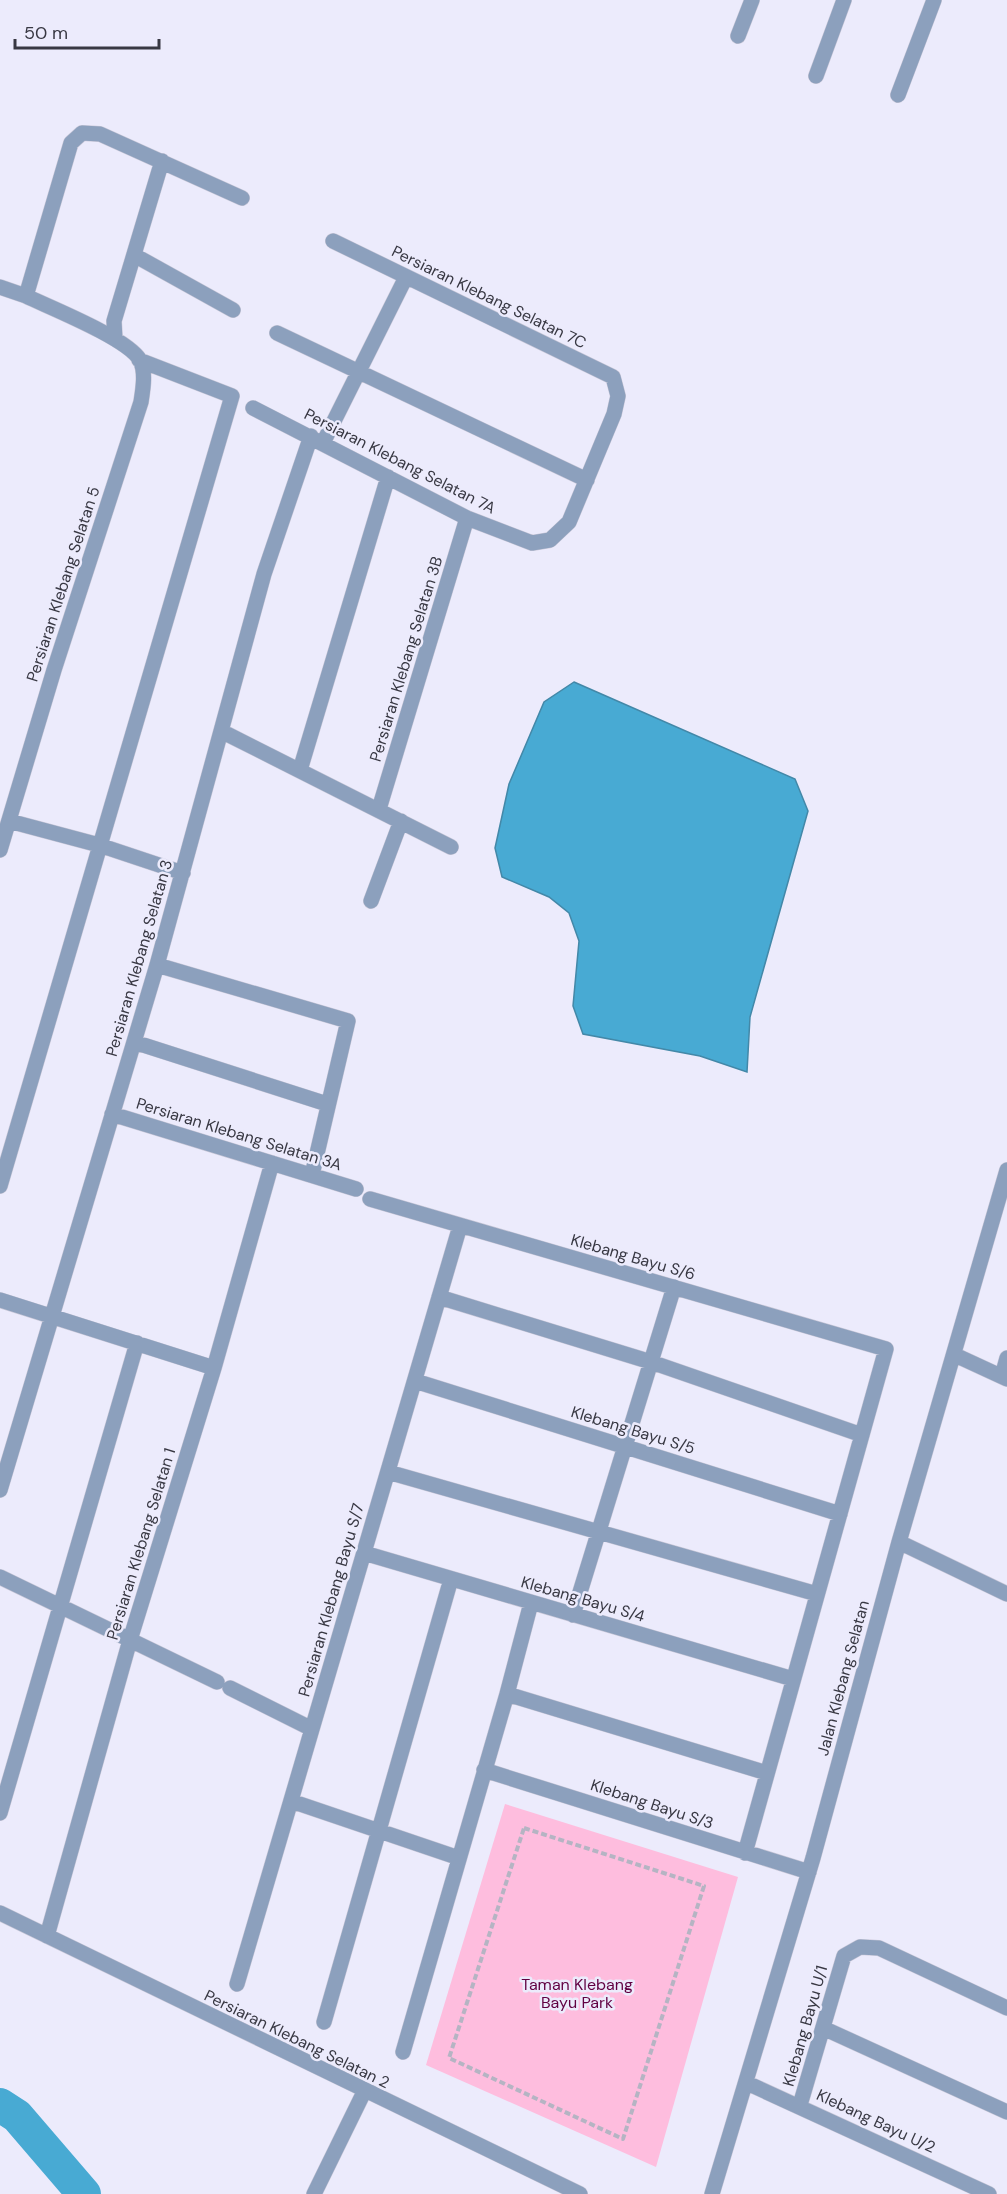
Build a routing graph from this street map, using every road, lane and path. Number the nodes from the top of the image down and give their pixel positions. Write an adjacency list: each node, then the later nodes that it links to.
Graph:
1 (753, 0): 4 (street)
2 (844, 0): 5 (street)
3 (934, 0): 6 (street)
4 (738, 36)
5 (816, 76)
6 (898, 95)
7 (162, 161): 8 (street); 10 (street); 13 (street)
8 (242, 198)
9 (333, 241): 11 (street, Persiaran Klebang Selatan 7C)
10 (134, 255): 14 (street); 16 (street)
11 (406, 277): 18 (street, Persiaran Klebang Selatan 3); 19 (street, Persiaran Klebang Selatan 7C)
12 (0, 287): 13 (street)
13 (26, 296): 16 (street)
14 (233, 310)
15 (278, 333): 18 (street)
16 (115, 339): 17 (street)
17 (140, 360): 28 (street, Persiaran Klebang Selatan 5); 30 (street)
18 (358, 374): 21 (street, Persiaran Klebang Selatan 3); 23 (street)
19 (618, 396): 23 (street, Persiaran Klebang Selatan 7A)
20 (253, 408): 21 (street, Persiaran Klebang Selatan 7A)
21 (317, 439): 22 (street, Persiaran Klebang Selatan 7A); 25 (street, Persiaran Klebang Selatan 3)
22 (388, 477): 24 (street, Persiaran Klebang Selatan 7A); 26 (street)
23 (587, 480): 24 (street, Persiaran Klebang Selatan 7A)
24 (467, 518): 27 (street, Persiaran Klebang Selatan 3B)
25 (221, 731): 26 (street); 33 (street, Persiaran Klebang Selatan 3)
26 (300, 770): 27 (street)
27 (379, 809): 29 (street)
28 (9, 820): 30 (street); 32 (street, Persiaran Klebang Selatan 5)
29 (401, 821): 31 (street); 34 (street)
30 (99, 845): 33 (street); 42 (street)
31 (451, 847)
32 (0, 850)
33 (183, 873): 35 (street, Persiaran Klebang Selatan 3)
34 (371, 901)
35 (157, 965): 36 (street, Persiaran Klebang Selatan 3); 37 (street)
36 (134, 1042): 37 (street); 38 (street, Persiaran Klebang Selatan 3)
37 (327, 1104): 41 (street)
38 (112, 1114): 39 (street, Persiaran Klebang Selatan 3A); 49 (street, Persiaran Klebang Selatan 3)
39 (272, 1163): 41 (street, Persiaran Klebang Selatan 3A); 54 (street, Persiaran Klebang Selatan 1)
40 (1007, 1170): 51 (street, Jalan Klebang Selatan)
41 (312, 1175): 43 (street, Persiaran Klebang Selatan 3A)
42 (0, 1186)
43 (356, 1188)
44 (370, 1199): 45 (street, Klebang Bayu S/6)
45 (460, 1226): 46 (street, Klebang Bayu S/6); 47 (street, Persiaran Klebang Bayu S/7)
46 (674, 1287): 53 (street); 57 (street, Klebang Bayu S/6)
47 (439, 1298): 53 (street); 56 (street, Persiaran Klebang Bayu S/7)
48 (0, 1300): 49 (street)
49 (53, 1318): 50 (street); 60 (street, Persiaran Klebang Selatan 3)
50 (137, 1343): 54 (street); 70 (street)
51 (954, 1355): 55 (street); 63 (street, Jalan Klebang Selatan)
52 (1007, 1358): 55 (street)
53 (651, 1362): 57 (street); 58 (street)
54 (214, 1368): 72 (street, Persiaran Klebang Selatan 1)
55 (1005, 1377)
56 (415, 1381): 58 (street, Klebang Bayu S/5); 59 (street, Persiaran Klebang Bayu S/7)
57 (862, 1435): 61 (street)
58 (625, 1446): 61 (street, Klebang Bayu S/5); 62 (street)
59 (388, 1472): 62 (street); 64 (street, Persiaran Klebang Bayu S/7)
60 (0, 1490)
61 (840, 1514): 67 (street)
62 (598, 1532): 67 (street); 71 (street)
63 (899, 1542): 68 (street); 83 (street, Jalan Klebang Selatan)
64 (364, 1553): 66 (street, Klebang Bayu S/4); 75 (street, Persiaran Klebang Bayu S/7)
65 (0, 1577): 70 (street)
66 (451, 1579): 69 (street, Klebang Bayu S/4); 80 (street)
67 (817, 1594): 73 (street)
68 (1007, 1594)
69 (531, 1602): 71 (street, Klebang Bayu S/4); 74 (street)
70 (59, 1606): 72 (street); 79 (street)
71 (573, 1615): 73 (street, Klebang Bayu S/4)
72 (130, 1640): 75 (street); 86 (street, Persiaran Klebang Selatan 1)
73 (793, 1679): 77 (street)
74 (507, 1694): 76 (street); 77 (street)
75 (312, 1729): 78 (street, Persiaran Klebang Bayu S/7)
76 (484, 1770): 81 (street, Klebang Bayu S/3); 82 (street)
77 (767, 1773): 81 (street)
78 (291, 1801): 80 (street); 87 (street, Persiaran Klebang Bayu S/7)
79 (0, 1813)
80 (379, 1830): 82 (street); 89 (street)
81 (745, 1853): 83 (street, Klebang Bayu S/3)
82 (459, 1858): 91 (street)
83 (809, 1872): 92 (street, Jalan Klebang Selatan)
84 (704, 1886): 84 (path)
85 (0, 1913): 86 (street, Persiaran Klebang Selatan 2)
86 (47, 1936): 93 (street, Persiaran Klebang Selatan 2)
87 (237, 1984)
88 (1007, 2008): 90 (street, Klebang Bayu U/1)
89 (324, 2022)
90 (823, 2028): 94 (street, Klebang Bayu U/1); 95 (street)
91 (403, 2052)
92 (747, 2083): 94 (street, Klebang Bayu U/2); 99 (street, Jalan Klebang Selatan)
93 (364, 2092): 97 (street); 98 (street, Persiaran Klebang Selatan 2)
94 (800, 2105): 96 (street, Klebang Bayu U/2)
95 (1007, 2112)
96 (969, 2190): 100 (street, Klebang Bayu U/2)
97 (314, 2194)
98 (580, 2194)
99 (712, 2194)
100 (989, 2194)

